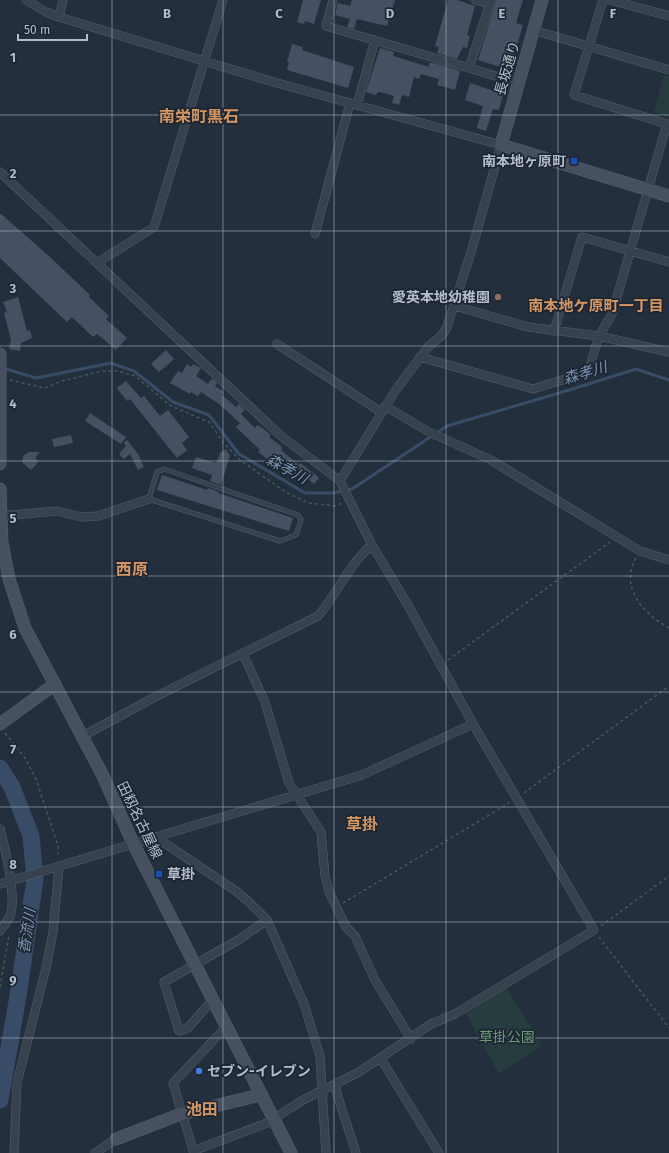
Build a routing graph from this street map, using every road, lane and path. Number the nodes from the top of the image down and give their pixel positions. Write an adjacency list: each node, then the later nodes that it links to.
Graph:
1 (26, 0): 11 (street)
2 (64, 0): 11 (street)
3 (223, 0): 15 (street)
4 (333, 0): 13 (street)
5 (475, 0): 9 (street)
6 (542, 0): 12 (main road, 長坂通り)
7 (602, 0): 14 (street)
8 (610, 0): 10 (street)
9 (490, 2): 16 (street)
10 (669, 16)
11 (59, 17): 15 (street)
12 (533, 30): 14 (street); 18 (main road, 長坂通り)
13 (375, 40): 16 (street); 19 (street)
14 (587, 47): 17 (street); 20 (street)
15 (205, 60): 19 (street); 28 (street)
16 (469, 68): 18 (street)
17 (669, 70)
18 (518, 83): 21 (main road, 長坂通り)
19 (353, 104): 21 (street); 25 (street)
20 (668, 124): 23 (street)
21 (501, 145): 23 (main road); 29 (street)
22 (0, 172): 28 (street)
23 (647, 189): 24 (main road); 26 (street)
24 (669, 196)
25 (315, 234)
26 (630, 252): 27 (street); 30 (street); 31 (street)
27 (669, 262)
28 (96, 263): 39 (street)
29 (455, 306): 30 (street); 35 (street)
30 (554, 331): 31 (street)
31 (599, 336): 33 (street); 35 (street)
32 (277, 344): 37 (street)
33 (669, 352)
34 (0, 356): 36 (main road)
35 (420, 357): 37 (street)
36 (0, 377): 38 (main road); 42 (path)
37 (383, 409): 39 (street); 44 (street)
38 (0, 464)
39 (341, 483): 42 (street)
40 (0, 489): 43 (main road, 田籾名古屋線)
41 (149, 499): 41 (lane); 43 (street)
42 (349, 499): 45 (street)
43 (1, 516): 51 (main road, 田籾名古屋線)
44 (617, 537): 46 (street); 50 (path)
45 (372, 544): 49 (street); 50 (street)
46 (640, 551): 47 (street); 48 (path)
47 (669, 560)
48 (669, 628)
49 (243, 654): 55 (street); 56 (street)
50 (440, 665): 53 (street)
51 (55, 684): 54 (main road); 55 (main road, 田籾名古屋線)
52 (669, 686): 57 (path)
53 (473, 724): 56 (street); 57 (street)
54 (2, 728): 61 (path)
55 (80, 737): 60 (main road, 田籾名古屋線)
56 (295, 795): 59 (street); 65 (street)
57 (517, 799): 65 (path); 68 (street)
58 (0, 829): 63 (street)
59 (157, 838): 60 (street); 67 (street)
60 (134, 845): 61 (street); 70 (main road, 田籾名古屋線)
61 (57, 867): 63 (street); 84 (street)
62 (669, 876): 68 (path)
63 (13, 881): 64 (street); 66 (street)
64 (0, 884)
65 (336, 906): 75 (street)
66 (11, 915): 69 (street); 71 (path)
67 (267, 920): 70 (street); 78 (street)
68 (594, 930): 74 (path); 75 (street)
69 (0, 932)
70 (195, 963): 72 (main road, 田籾名古屋線); 72 (street)
71 (0, 987)
72 (213, 998): 73 (main road, 田籾名古屋線)
73 (227, 1026): 79 (main road, 田籾名古屋線); 80 (street)
74 (669, 1028)
75 (411, 1039): 76 (street)
76 (381, 1058): 77 (street); 89 (street)
77 (336, 1083): 78 (street); 88 (street)
78 (322, 1090): 81 (street); 87 (street)
79 (260, 1095): 80 (main road); 81 (main road, 田籾名古屋線)
80 (181, 1114): 82 (main road); 83 (street)
81 (274, 1118): 83 (street); 86 (main road, 田籾名古屋線)
82 (116, 1138): 85 (street)
83 (194, 1152)
84 (14, 1153)
85 (95, 1153)
86 (291, 1153)
87 (326, 1153)
88 (356, 1153)
89 (439, 1153)

